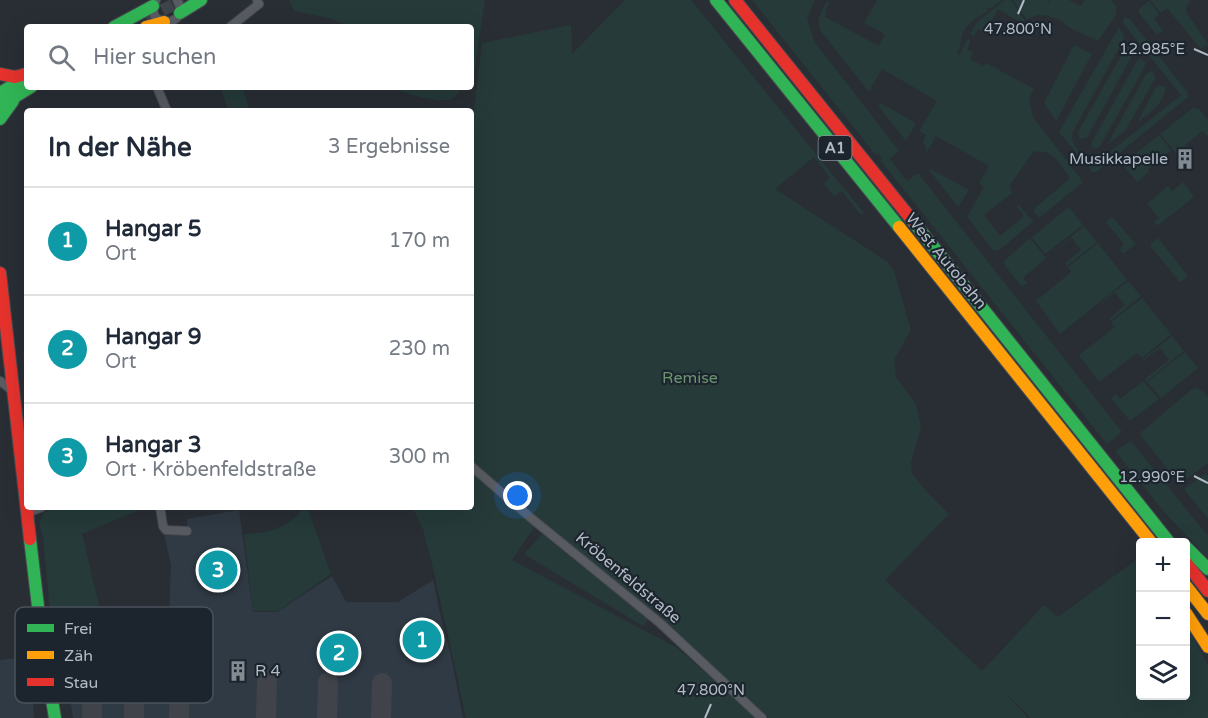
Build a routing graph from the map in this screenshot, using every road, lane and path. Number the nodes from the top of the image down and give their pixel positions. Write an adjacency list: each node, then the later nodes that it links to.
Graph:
1 (201, 0): 7 (main road)
2 (257, 0): 11 (street)
3 (716, 0): 26 (main road, West Autobahn / A1)
4 (735, 0): 12 (main road, West Autobahn / A1)
5 (746, 0): 12 (main road)
6 (155, 3): 9 (main road); 10 (street)
7 (179, 6): 10 (street)
8 (146, 23): 10 (main road)
9 (119, 24)
10 (169, 24)
11 (234, 24)
12 (755, 24): 31 (main road, West Autobahn / A1)
13 (0, 74): 14 (main road)
14 (24, 76)
15 (24, 78): 18 (main road)
16 (25, 90): 19 (main road); 21 (main road)
17 (158, 90): 20 (street)
18 (0, 93)
19 (0, 105)
20 (166, 108)
21 (0, 119)
22 (0, 273): 23 (main road)
23 (8, 388): 25 (main road)
24 (474, 469): 50 (street, Kröbenfeldstraße)
25 (24, 493)
26 (1122, 508): 33 (main road, West Autobahn / A1); 36 (main road)
27 (27, 510): 30 (main road)
28 (34, 510): 30 (street)
29 (160, 510): 32 (street)
30 (27, 513): 42 (main road)
31 (1155, 525): 34 (main road, West Autobahn / A1); 35 (main road)
32 (188, 531)
33 (1147, 538)
34 (1165, 538)
35 (1173, 538)
36 (1136, 540)
37 (1190, 552): 39 (main road)
38 (1190, 569): 40 (main road)
39 (1208, 569)
40 (1208, 591)
41 (1190, 592): 43 (main road)
42 (38, 607)
43 (1208, 614)
44 (1190, 620): 45 (main road)
45 (1208, 647)
46 (46, 703): 48 (main road)
47 (52, 703): 49 (main road)
48 (47, 718)
49 (55, 718)
50 (762, 718)

